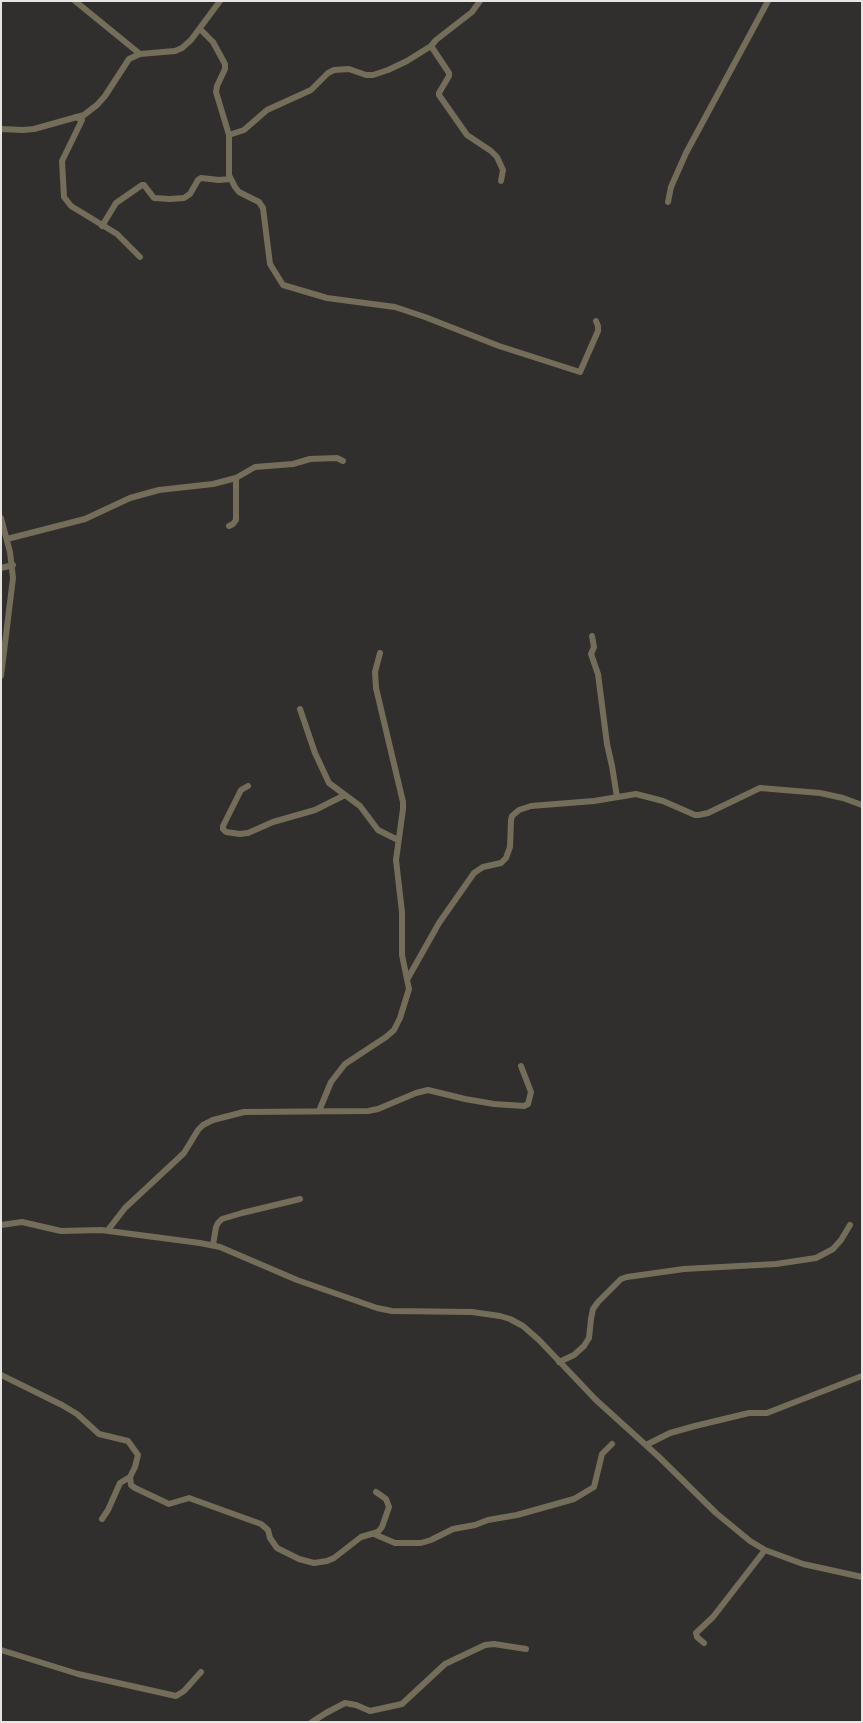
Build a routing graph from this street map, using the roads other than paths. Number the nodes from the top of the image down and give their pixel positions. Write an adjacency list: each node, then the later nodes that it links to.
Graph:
1 (75, 1): 7 (street)
2 (220, 1): 5 (street)
3 (480, 1): 6 (street)
4 (768, 1): 13 (street)
5 (200, 29): 7 (street); 10 (street)
6 (431, 46): 10 (street); 12 (street)
7 (140, 54): 8 (street)
8 (76, 117): 9 (street); 14 (street)
9 (1, 129)
10 (229, 135): 11 (street)
11 (230, 179): 14 (street); 16 (street)
12 (501, 181)
13 (668, 202)
14 (102, 226): 15 (street)
15 (140, 257)
16 (596, 321)
17 (343, 461): 18 (street)
18 (236, 478): 20 (street); 21 (street)
19 (1, 518): 21 (street)
20 (229, 526)
21 (7, 540): 22 (street)
22 (13, 566): 23 (street); 26 (street)
23 (1, 568)
24 (592, 636): 30 (street)
25 (380, 653): 32 (street)
26 (1, 676)
27 (300, 709): 29 (street)
28 (248, 786): 29 (street)
29 (345, 795): 32 (street)
30 (617, 797): 31 (street); 33 (street)
31 (862, 805)
32 (398, 840): 33 (street)
33 (408, 978): 35 (street)
34 (521, 1066): 35 (street)
35 (319, 1111): 39 (street)
36 (300, 1199): 40 (street)
37 (1, 1225): 39 (street)
38 (850, 1225): 41 (street)
39 (108, 1230): 40 (street)
40 (213, 1245): 41 (street)
41 (559, 1362): 45 (street)
42 (1, 1375): 46 (street)
43 (862, 1376): 45 (street)
44 (612, 1444): 49 (street)
45 (646, 1445): 50 (street)
46 (130, 1478): 48 (street); 49 (street)
47 (376, 1492): 49 (street)
48 (102, 1519)
49 (374, 1534)
50 (765, 1550): 51 (street); 52 (street)
51 (862, 1577)
52 (704, 1643)
53 (526, 1649): 56 (street)
54 (1, 1650): 55 (street)
55 (201, 1672)
56 (312, 1722)

